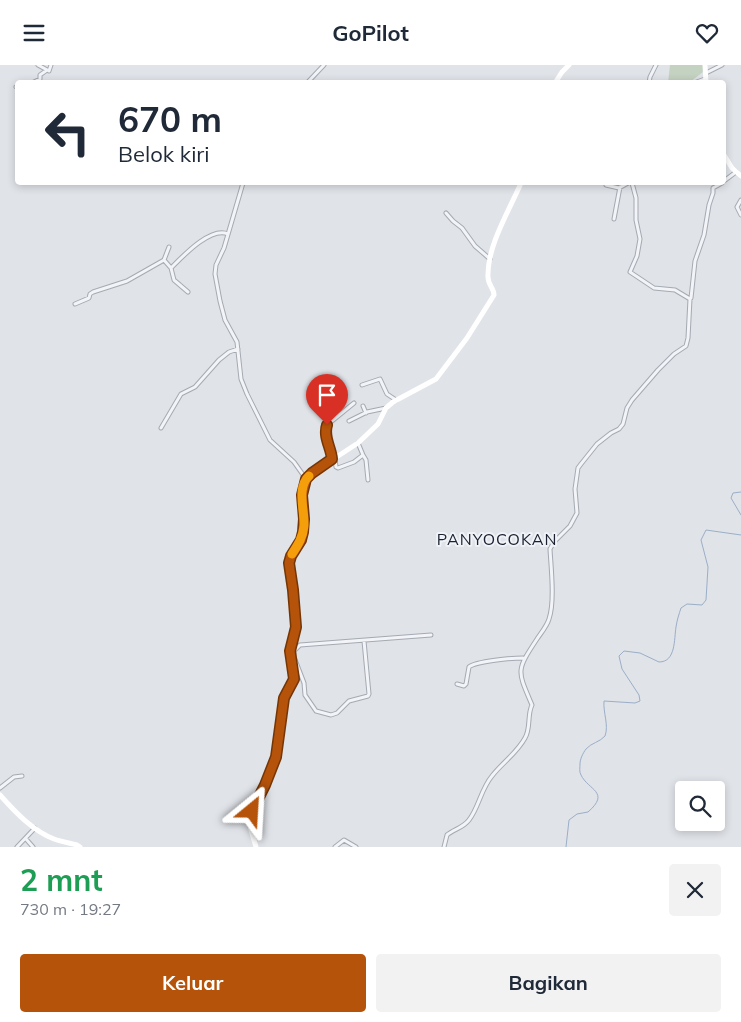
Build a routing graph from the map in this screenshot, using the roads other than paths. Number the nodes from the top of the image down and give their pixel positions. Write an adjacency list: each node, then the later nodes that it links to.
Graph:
1 (38, 65): 8 (street)
2 (51, 65): 8 (street)
3 (324, 65): 11 (street)
4 (569, 65): 12 (street)
5 (656, 65): 13 (street)
6 (706, 65): 9 (street)
7 (722, 65): 9 (street)
8 (47, 70): 10 (street)
9 (706, 78)
10 (38, 80)
11 (310, 80)
12 (558, 80)
13 (649, 80)
14 (726, 158): 15 (street)
15 (738, 174): 16 (street)
16 (726, 180)
17 (242, 185): 27 (street)
18 (520, 185): 29 (street)
19 (606, 185): 22 (street)
20 (633, 185): 33 (street)
21 (718, 185): 33 (street)
22 (620, 186): 26 (street)
23 (741, 200): 25 (street)
24 (446, 213): 29 (street)
25 (741, 215)
26 (614, 219)
27 (228, 234): 31 (street); 35 (street)
28 (169, 247): 30 (street)
29 (491, 259): 37 (street)
30 (164, 260): 31 (street); 34 (street)
31 (171, 268): 32 (street)
32 (188, 292)
33 (690, 299): 52 (street)
34 (75, 304)
35 (238, 349): 43 (street); 47 (street)
36 (362, 385): 37 (street)
37 (396, 399): 40 (street)
38 (354, 403): 46 (street)
39 (363, 406): 41 (street)
40 (386, 408): 41 (street); 44 (street)
41 (366, 413): 42 (street)
42 (350, 421)
43 (161, 428)
44 (358, 443): 45 (street); 46 (street)
45 (362, 455): 46 (street); 48 (street)
46 (333, 459): 47 (street)
47 (306, 479): 51 (street)
48 (368, 480)
49 (431, 635): 50 (street)
50 (364, 641): 51 (street); 51 (street)
51 (292, 651): 62 (street)
52 (523, 658): 53 (street); 65 (street)
53 (457, 684)
54 (22, 776): 55 (street)
55 (0, 788)
56 (0, 795): 57 (street)
57 (35, 829): 58 (street); 61 (street)
58 (26, 839): 59 (street); 60 (street)
59 (18, 847)
60 (32, 847)
61 (80, 847)
62 (256, 847)
63 (335, 847): 64 (street)
64 (356, 847)
65 (444, 847)

